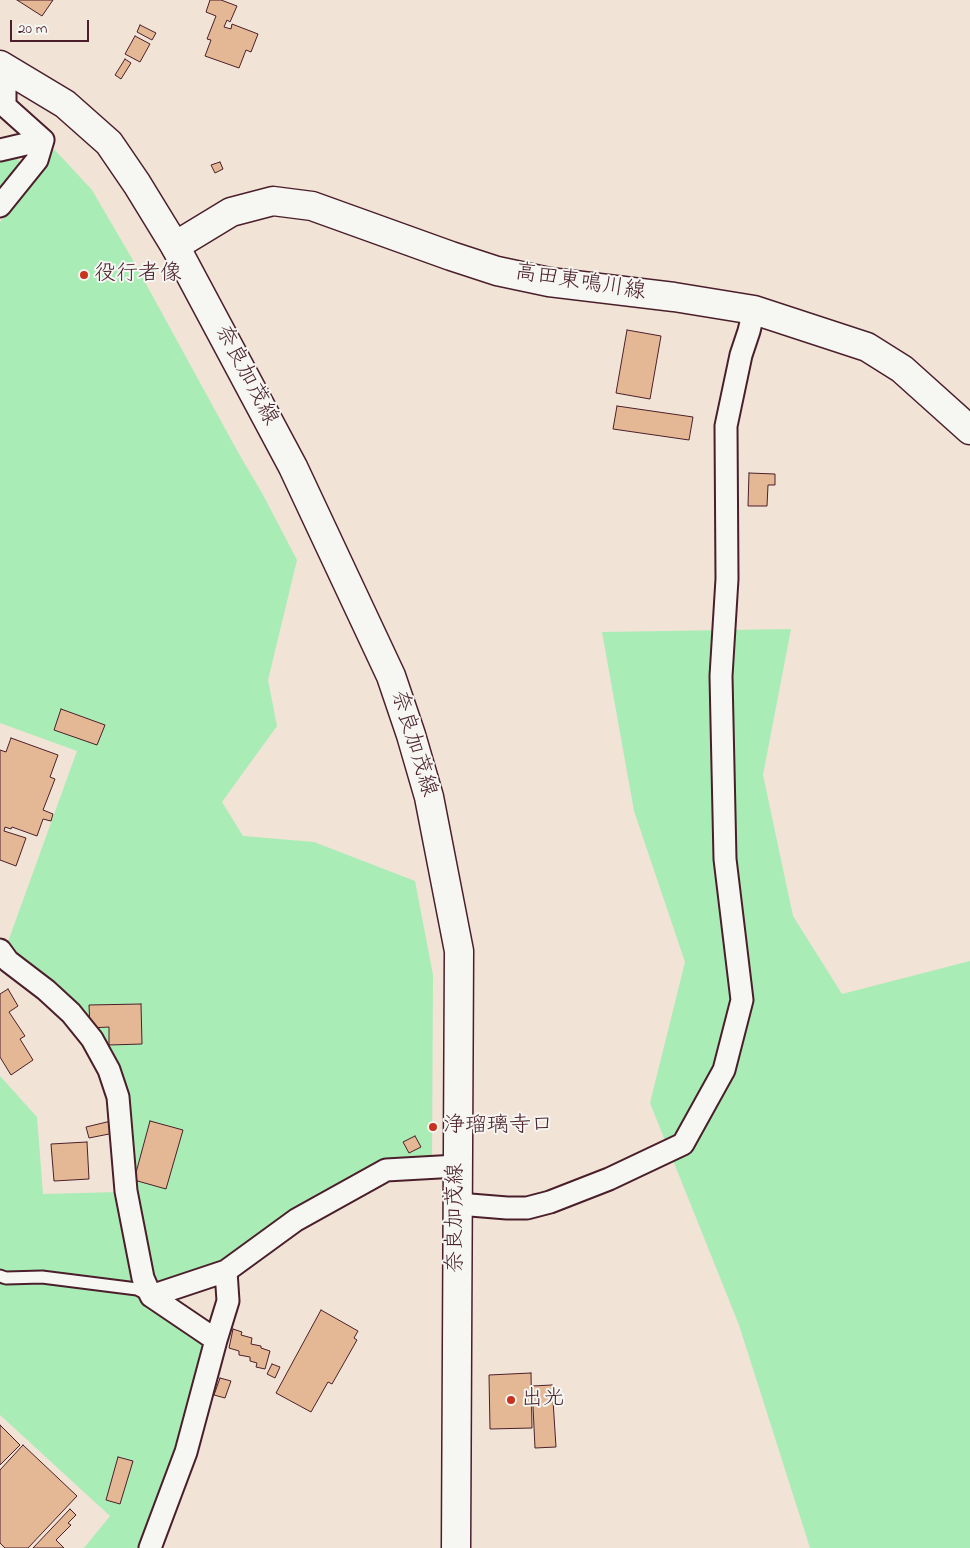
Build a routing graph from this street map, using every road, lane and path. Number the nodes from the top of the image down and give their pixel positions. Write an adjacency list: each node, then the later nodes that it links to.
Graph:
1 (3, 67): 2 (street); 6 (main road, 奈良加茂線)
2 (2, 105): 3 (street)
3 (43, 140): 4 (street); 5 (street)
4 (0, 150)
5 (0, 206)
6 (175, 246): 7 (main road, 高田東鳴川線); 10 (main road, 奈良加茂線)
7 (754, 310): 8 (main road, 高田東鳴川線); 11 (street)
8 (970, 430)
9 (0, 950): 14 (street)
10 (457, 1166): 11 (main road, 奈良加茂線); 12 (street)
11 (458, 1204): 17 (main road, 奈良加茂線)
12 (226, 1272): 14 (street); 15 (street)
13 (0, 1276): 14 (lane)
14 (151, 1296): 15 (street)
15 (216, 1340): 16 (street)
16 (150, 1548)
17 (456, 1548)

